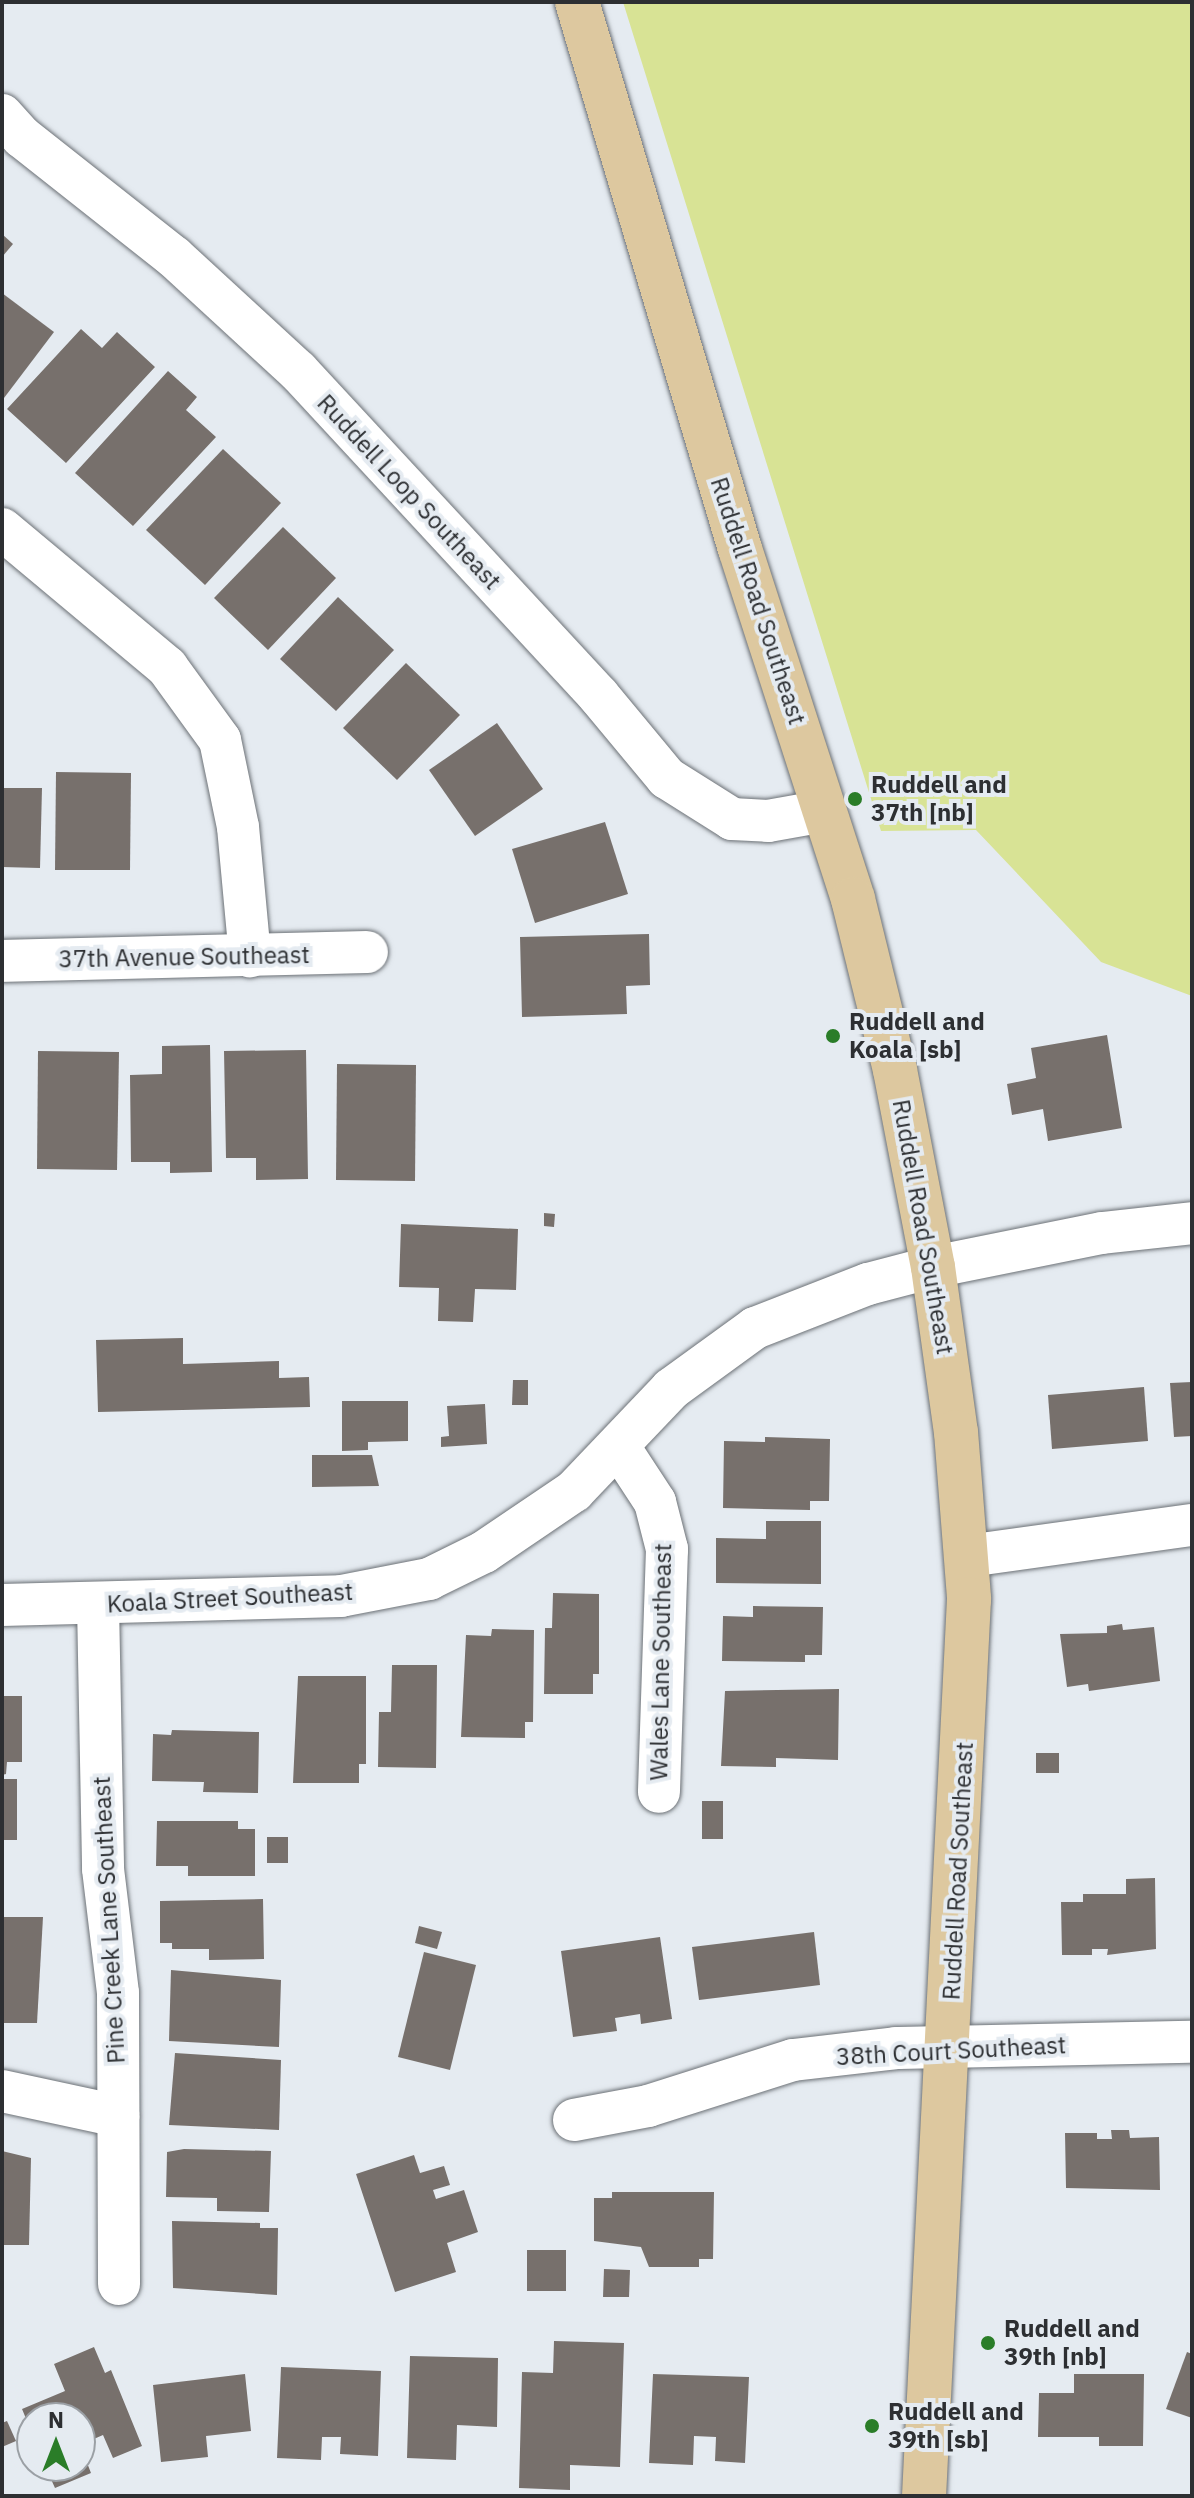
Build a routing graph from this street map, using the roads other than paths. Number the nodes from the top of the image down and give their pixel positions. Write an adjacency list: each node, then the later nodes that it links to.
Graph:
1 (577, 2): 4 (main road, Ruddell Road Southeast)
2 (2, 115): 4 (street, Ruddell Loop Southeast)
3 (2, 529): 6 (street)
4 (824, 811): 9 (main road, Ruddell Road Southeast)
5 (367, 952): 6 (street, 37th Avenue Southeast)
6 (250, 956): 7 (street, 37th Avenue Southeast)
7 (2, 961)
8 (1192, 1223): 9 (street, Koala Street Southeast)
9 (933, 1267): 10 (street, Koala Street Southeast); 12 (main road, Ruddell Road Southeast)
10 (619, 1447): 13 (street, Koala Street Southeast); 15 (street, Wales Lane Southeast)
11 (1192, 1525): 12 (street)
12 (968, 1556): 17 (main road, Ruddell Road Southeast)
13 (98, 1604): 14 (street, Koala Street Southeast); 19 (street, Pine Creek Lane Southeast)
14 (2, 1605)
15 (659, 1792)
16 (1192, 2042): 17 (street, 38th Court Southeast)
17 (950, 2047): 20 (street, 38th Court Southeast); 22 (main road, Ruddell Road Southeast)
18 (2, 2091): 19 (street)
19 (118, 2116): 21 (street, Pine Creek Lane Southeast)
20 (574, 2120)
21 (119, 2284)
22 (924, 2496)

